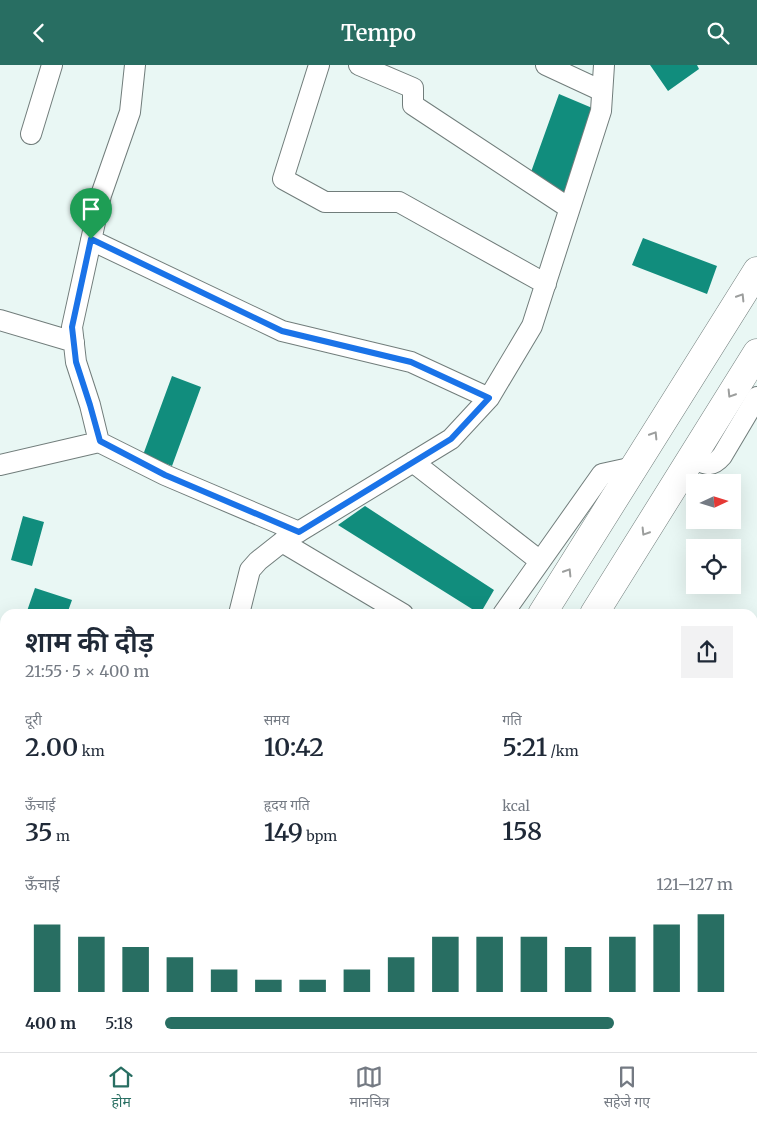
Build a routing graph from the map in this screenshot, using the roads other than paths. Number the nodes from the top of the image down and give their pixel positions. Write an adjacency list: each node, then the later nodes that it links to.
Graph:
1 (52, 65): 8 (street)
2 (134, 65): 10 (street)
3 (319, 65): 12 (street)
4 (359, 65): 9 (street)
5 (546, 65): 7 (street)
6 (604, 65): 7 (street)
7 (602, 91): 9 (street)
8 (31, 134)
9 (569, 208): 12 (street)
10 (91, 239): 14 (street); 17 (street)
11 (757, 271): 22 (main road, one-way to 11)
12 (546, 283): 17 (street)
13 (0, 319): 14 (street)
14 (74, 342): 18 (street)
15 (757, 353): 19 (main road, one-way to 19)
16 (757, 397): 19 (street)
17 (489, 398): 20 (street)
18 (100, 441): 21 (street); 23 (street)
19 (691, 458): 29 (main road, one-way to 29)
20 (412, 462): 23 (street); 24 (street)
21 (0, 465)
22 (634, 467): 24 (street); 28 (main road, one-way to 22)
23 (291, 537): 25 (street); 26 (street)
24 (540, 561): 27 (street)
25 (241, 609)
26 (396, 609)
27 (506, 609)
28 (545, 609)
29 (597, 609)

